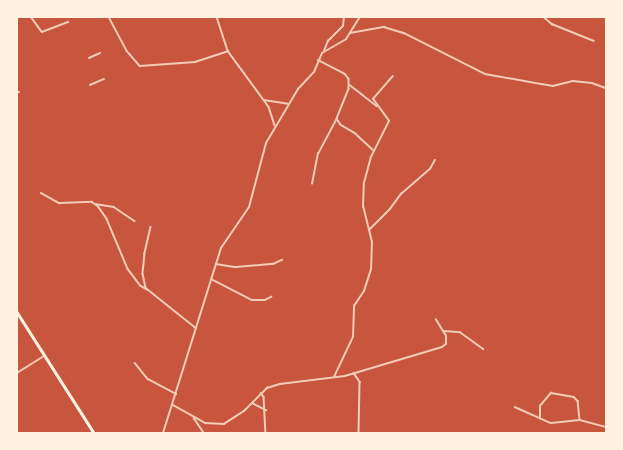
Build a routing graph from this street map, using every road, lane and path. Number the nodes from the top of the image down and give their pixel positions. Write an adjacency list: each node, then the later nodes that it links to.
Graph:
1 (109, 17): 10 (street)
2 (218, 17): 10 (street)
3 (344, 17): 11 (street)
4 (360, 17): 8 (street)
5 (544, 17): 9 (street)
6 (32, 18): 7 (street)
7 (68, 22)
8 (350, 33): 11 (street); 19 (street)
9 (594, 41)
10 (228, 51): 20 (street)
11 (324, 51): 14 (street)
12 (100, 53): 13 (street)
13 (89, 58)
14 (318, 60): 17 (street); 21 (street)
15 (394, 76): 22 (street)
16 (104, 78): 18 (street)
17 (350, 85): 22 (street); 23 (street)
18 (90, 86)
19 (606, 88)
20 (264, 100): 21 (street); 24 (street)
21 (289, 104): 24 (street)
22 (378, 108): 25 (street)
23 (337, 119): 25 (street); 27 (street)
24 (275, 125): 34 (street)
25 (374, 151): 32 (street)
26 (435, 160): 32 (street)
27 (312, 184)
28 (41, 192): 29 (street)
29 (95, 204): 30 (street); 36 (street)
30 (135, 220)
31 (151, 227): 36 (street)
32 (370, 229): 49 (street)
33 (282, 260): 34 (street)
34 (216, 264): 35 (street)
35 (211, 279): 37 (street); 42 (street)
36 (148, 290): 42 (street)
37 (271, 297)
38 (17, 312): 39 (main road)
39 (21, 318): 41 (street); 45 (main road)
40 (436, 320): 43 (street)
41 (17, 321)
42 (196, 328): 51 (street)
43 (444, 331): 44 (street); 48 (street)
44 (483, 349)
45 (44, 356): 47 (street); 60 (main road)
46 (135, 363): 51 (street)
47 (17, 373)
48 (354, 373): 49 (street); 64 (street)
49 (334, 377): 50 (street)
50 (261, 393): 52 (street); 55 (street)
51 (176, 394): 53 (street)
52 (251, 403): 55 (street); 56 (street)
53 (173, 405): 56 (street); 61 (street)
54 (516, 406): 57 (street)
55 (266, 410): 63 (street)
56 (194, 418): 62 (street)
57 (540, 419): 58 (street); 58 (street)
58 (580, 420): 59 (street)
59 (606, 427)
60 (94, 433)
61 (163, 433)
62 (204, 433)
63 (266, 433)
64 (359, 433)

